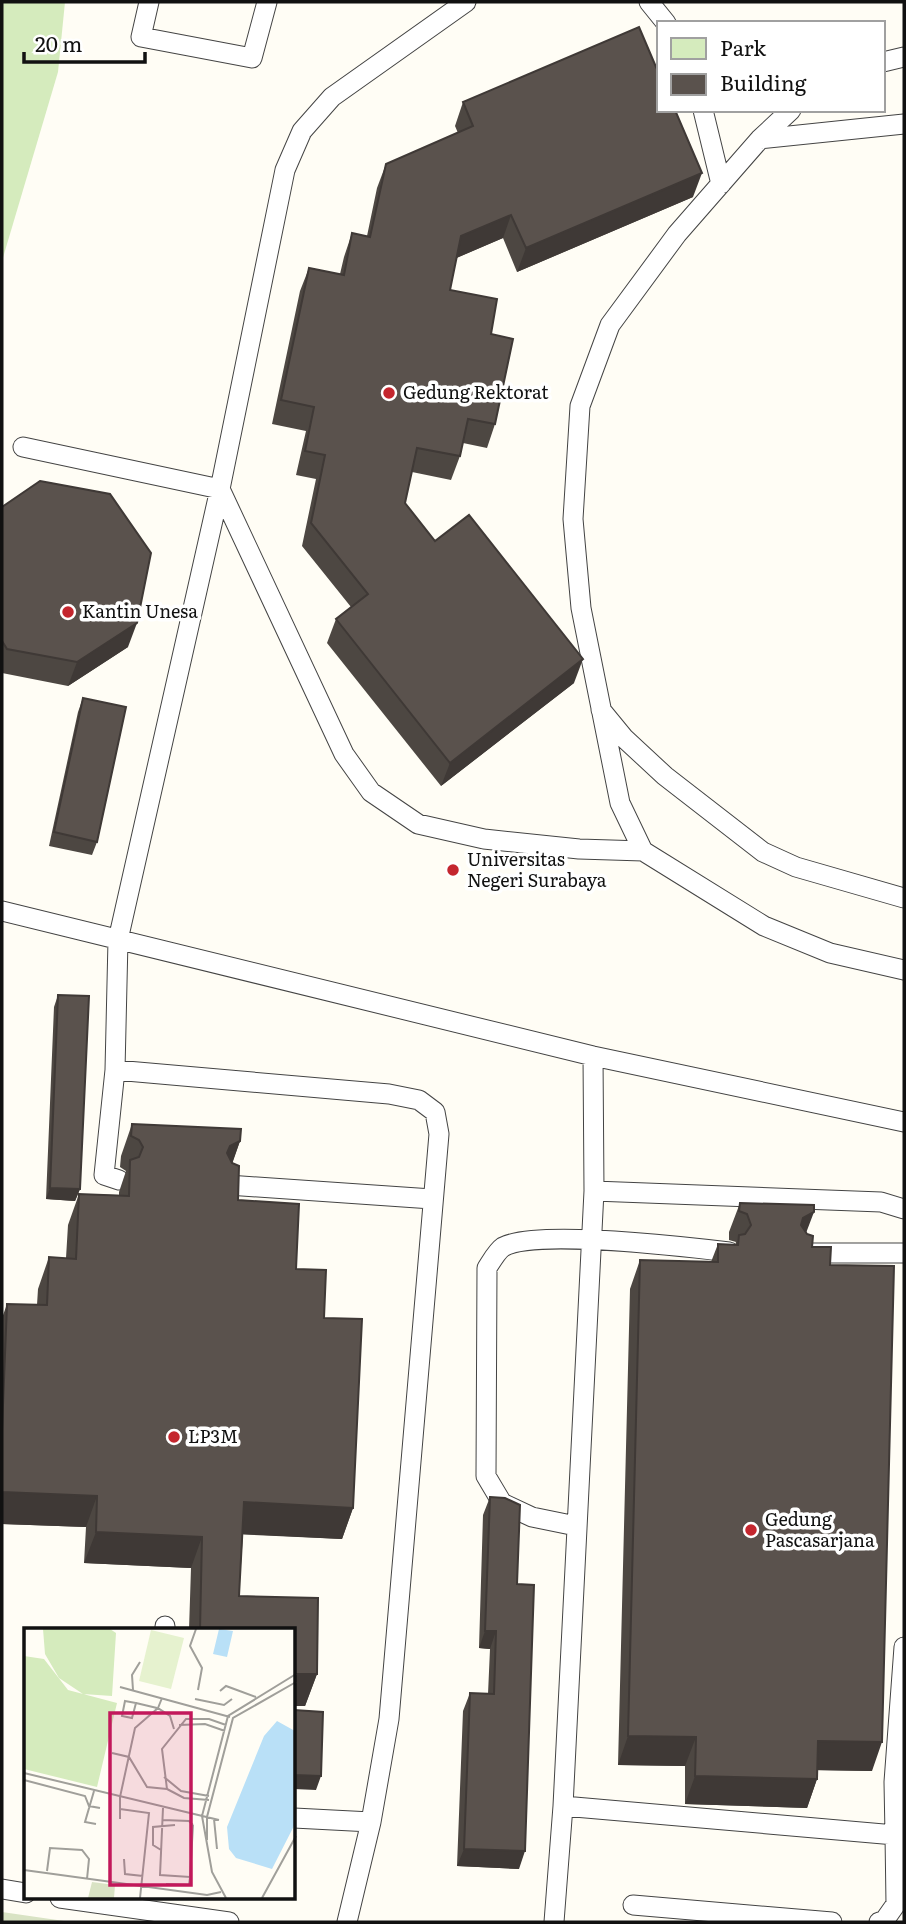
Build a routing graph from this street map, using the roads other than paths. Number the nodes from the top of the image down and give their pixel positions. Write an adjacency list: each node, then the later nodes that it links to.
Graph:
1 (149, 2): 2 (lane)
2 (267, 2)
3 (466, 2): 14 (lane)
4 (649, 2): 5 (lane)
5 (664, 21)
6 (904, 57): 7 (lane)
7 (885, 62)
8 (703, 112): 12 (lane)
9 (789, 112): 11 (lane)
10 (904, 124): 11 (lane)
11 (760, 139): 12 (lane)
12 (721, 184): 15 (lane)
13 (23, 447): 14 (lane)
14 (220, 489): 16 (lane); 19 (lane)
15 (600, 709): 16 (lane); 17 (lane)
16 (643, 851): 20 (lane)
17 (904, 898)
18 (2, 911): 19 (lane)
19 (118, 940): 21 (lane); 22 (lane)
20 (904, 970)
21 (593, 1055): 23 (lane); 26 (lane)
22 (115, 1070): 24 (lane); 27 (lane)
23 (904, 1122)
24 (119, 1180)
25 (228, 1185): 27 (lane)
26 (594, 1191): 28 (lane); 29 (lane)
27 (432, 1199): 37 (lane)
28 (904, 1209)
29 (591, 1240): 30 (lane); 33 (lane); 33 (lane)
30 (729, 1252)
31 (803, 1253): 32 (lane)
32 (904, 1253)
33 (576, 1526): 35 (lane)
34 (904, 1647): 38 (lane)
35 (563, 1806): 38 (lane); 45 (lane)
36 (296, 1818): 37 (lane)
37 (371, 1822): 44 (lane)
38 (895, 1835): 47 (lane)
39 (2, 1889): 40 (lane)
40 (24, 1893)
41 (67, 1899): 43 (lane)
42 (633, 1905): 46 (lane)
43 (229, 1922)
44 (347, 1922)
45 (554, 1922)
46 (832, 1922)
47 (879, 1922)

